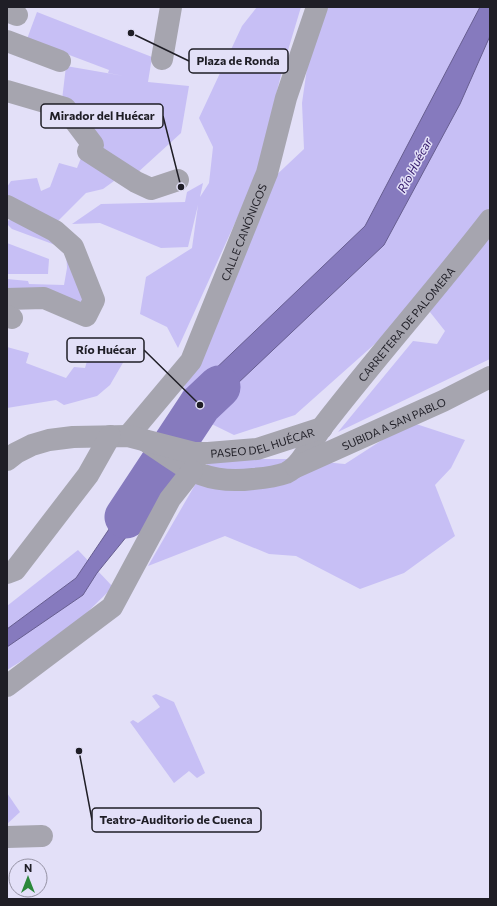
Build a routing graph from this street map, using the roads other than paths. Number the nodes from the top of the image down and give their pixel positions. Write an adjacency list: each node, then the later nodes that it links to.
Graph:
1 (171, 7): 4 (street)
2 (317, 7): 13 (street, CALLE CANÓNIGOS)
3 (7, 41): 5 (street)
4 (162, 59)
5 (60, 61)
6 (7, 91): 7 (street)
7 (178, 180)
8 (7, 206): 10 (street)
9 (490, 220): 12 (street, CARRETERA DE PALOMERA)
10 (9, 311)
11 (490, 377): 16 (street, SUBIDA A SAN PABLO)
12 (322, 428): 15 (street, PASEO DEL HUÉCAR); 16 (street, PASEO DEL HUÉCAR)
13 (128, 437): 14 (street); 15 (street); 17 (street, CALLE CANÓNIGOS)
14 (10, 454)
15 (196, 461): 16 (street); 18 (street)
16 (296, 467)
17 (7, 573)
18 (7, 686)
19 (42, 836): 20 (street)
20 (7, 837)

